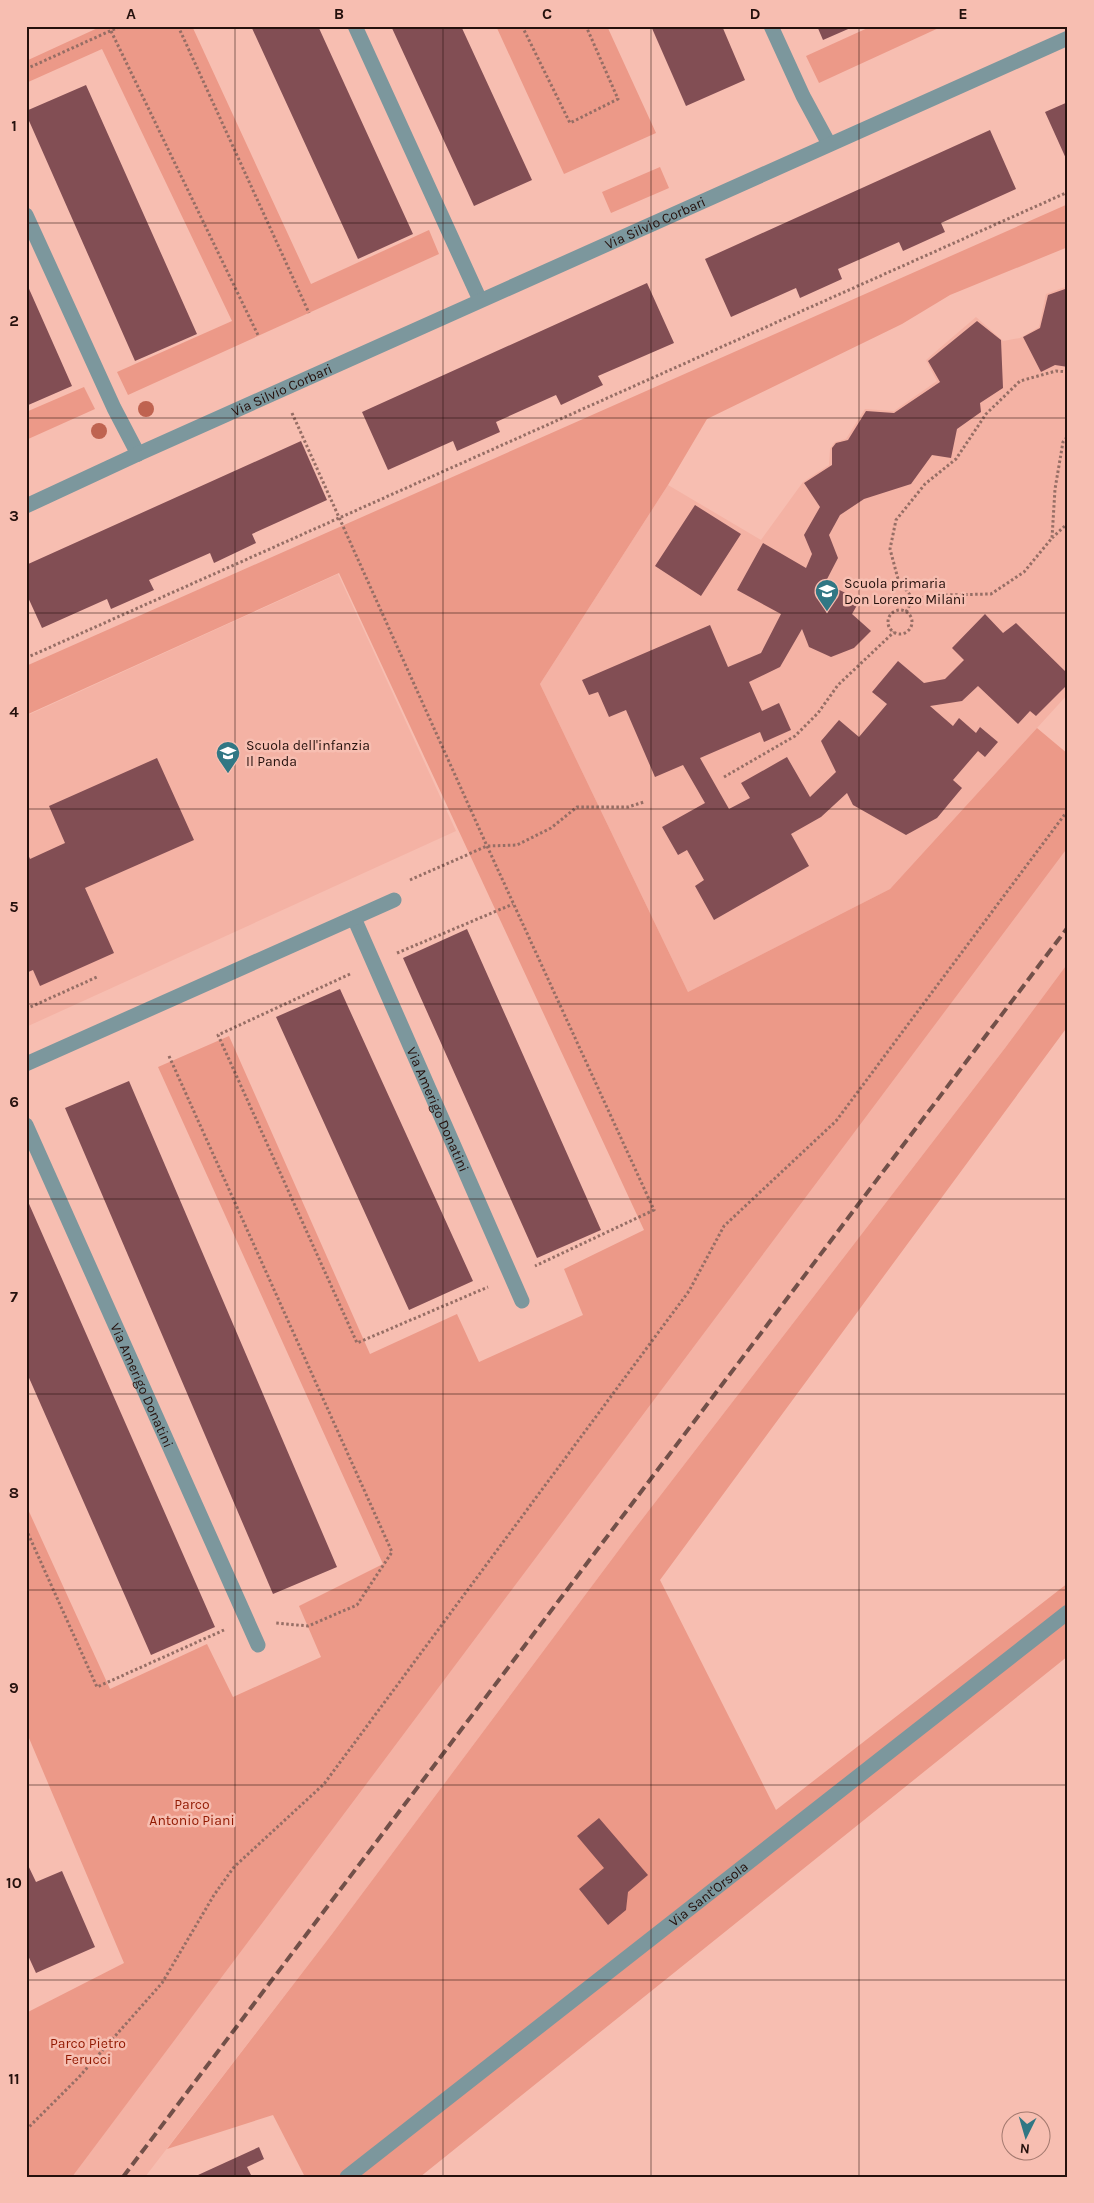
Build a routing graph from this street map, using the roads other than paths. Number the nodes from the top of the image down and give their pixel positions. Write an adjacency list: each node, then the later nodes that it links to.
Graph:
1 (355, 26): 6 (street)
2 (771, 26): 4 (street)
3 (1068, 38): 4 (street, Via Silvio Corbari)
4 (829, 144): 6 (street, Via Silvio Corbari)
5 (26, 215): 7 (street)
6 (480, 300): 7 (street, Via Silvio Corbari)
7 (138, 454): 8 (street, Via Silvio Corbari)
8 (26, 506)
9 (394, 900): 10 (street)
10 (354, 918): 11 (street); 13 (street, Via Amerigo Donatini)
11 (26, 1064)
12 (26, 1125): 15 (street, Via Amerigo Donatini)
13 (522, 1301)
14 (1068, 1612): 16 (street, Via Sant'Orsola)
15 (258, 1645)
16 (347, 2177)

